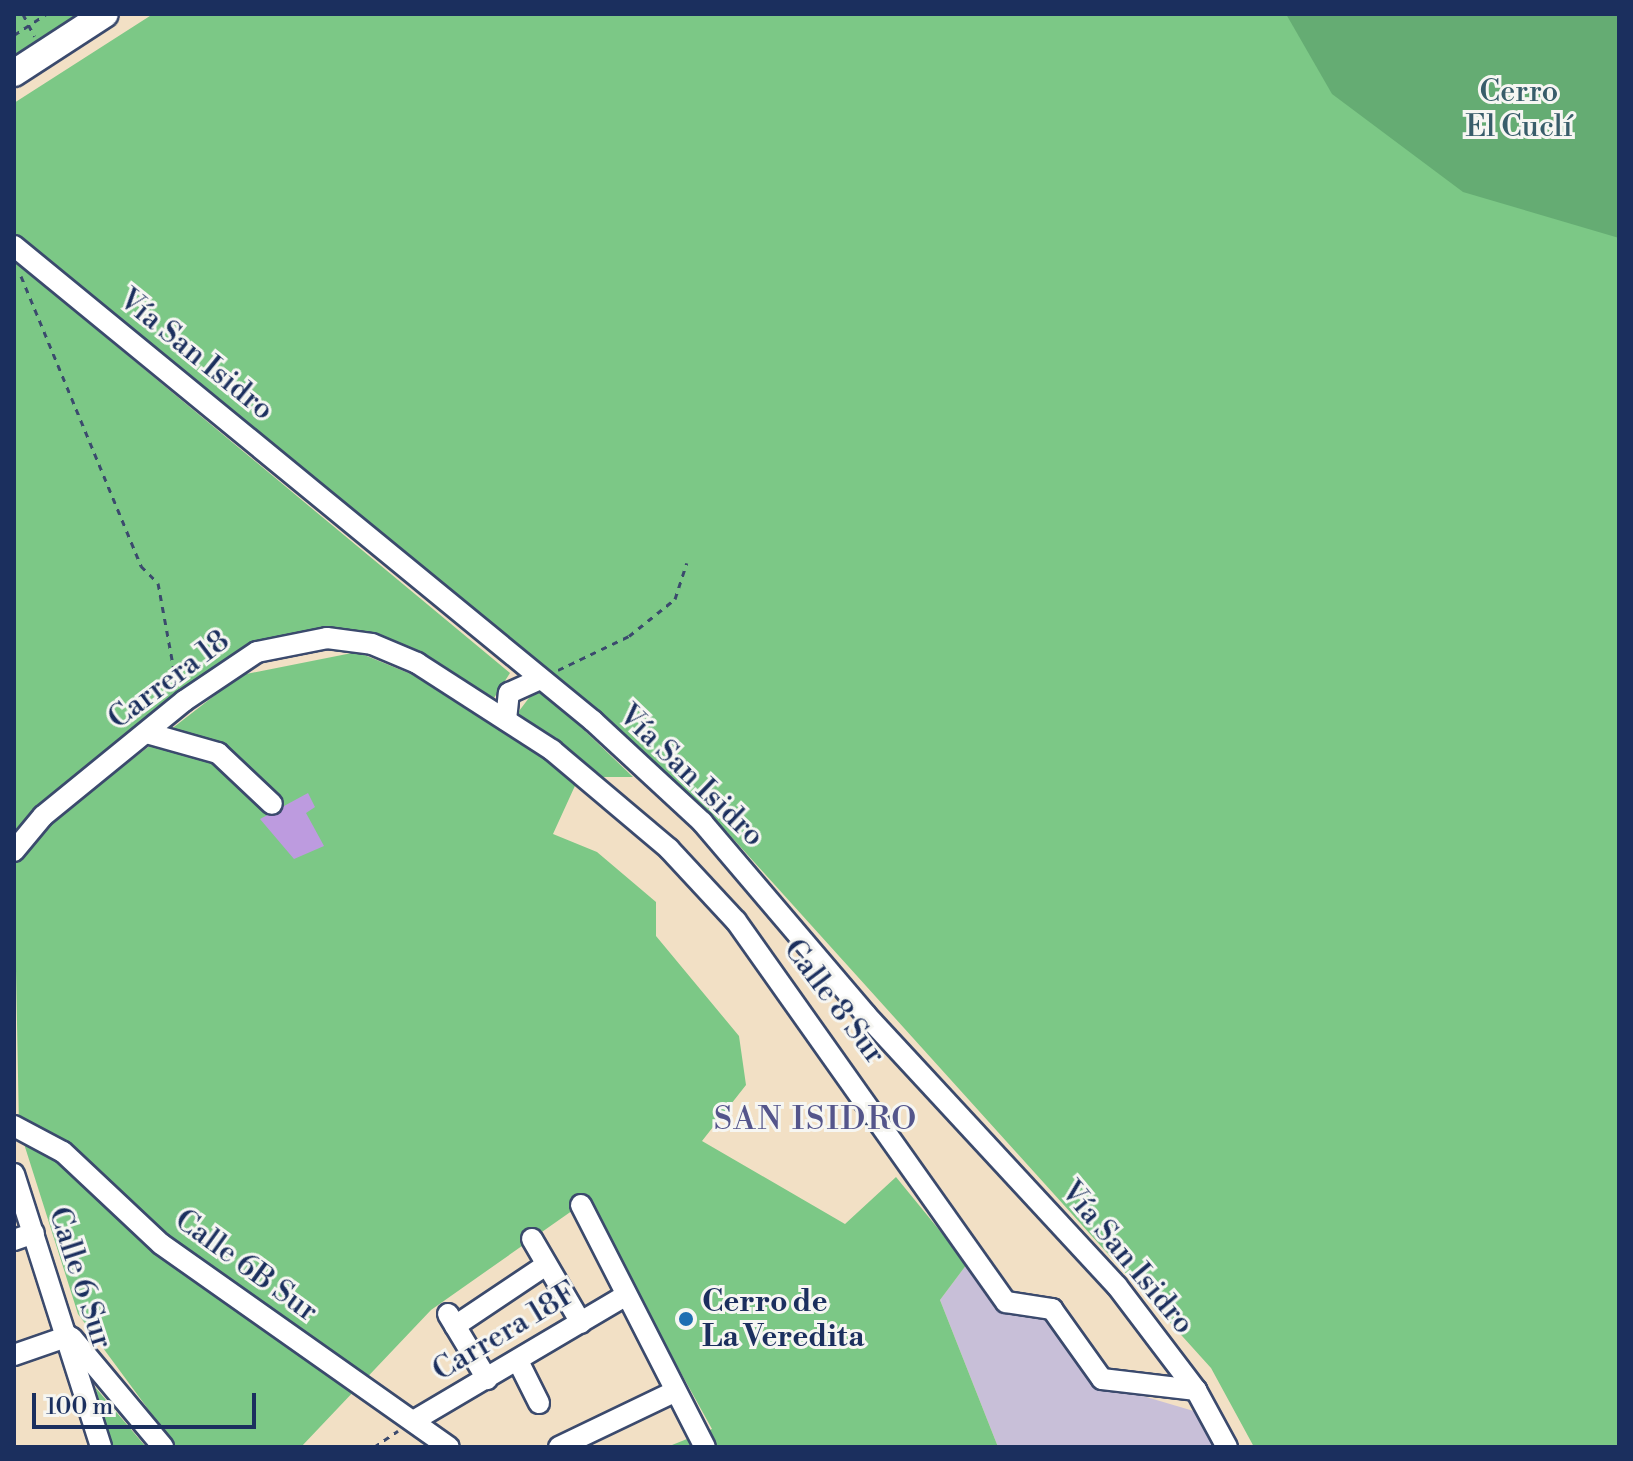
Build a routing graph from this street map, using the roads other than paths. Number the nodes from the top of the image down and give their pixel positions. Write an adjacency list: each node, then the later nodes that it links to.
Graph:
1 (105, 14): 2 (main road)
2 (14, 73)
3 (14, 246): 4 (street, Vía San Isidro)
4 (538, 680): 5 (street); 22 (street, Vía San Isidro)
5 (506, 720): 6 (street, Carrera 18); 22 (street, Calle 8 Sur)
6 (147, 733): 7 (street); 8 (street, Carrera 18)
7 (272, 804)
8 (14, 851)
9 (14, 1126): 25 (street, Calle 6B Sur)
10 (14, 1174): 12 (street, Calle 6 Sur)
11 (581, 1205): 16 (street)
12 (34, 1233): 14 (street); 18 (street, Calle 6 Sur)
13 (532, 1239): 15 (street)
14 (14, 1240)
15 (546, 1265): 17 (street); 21 (street)
16 (626, 1295): 17 (street, Carrera 18F); 23 (street)
17 (581, 1323): 20 (street, Carrera 18F)
18 (69, 1336): 19 (street); 26 (street, Calle 6 Sur); 27 (street)
19 (14, 1355)
20 (518, 1361): 21 (street, Carrera 18F); 24 (street)
21 (487, 1379): 25 (street, Carrera 18F)
22 (1196, 1390): 31 (street, Vía San Isidro)
23 (674, 1392): 29 (street); 30 (street)
24 (539, 1403)
25 (415, 1420): 28 (street, Calle 6B Sur)
26 (95, 1445)
27 (163, 1447)
28 (449, 1447)
29 (559, 1447)
30 (705, 1447)
31 (1227, 1447)

